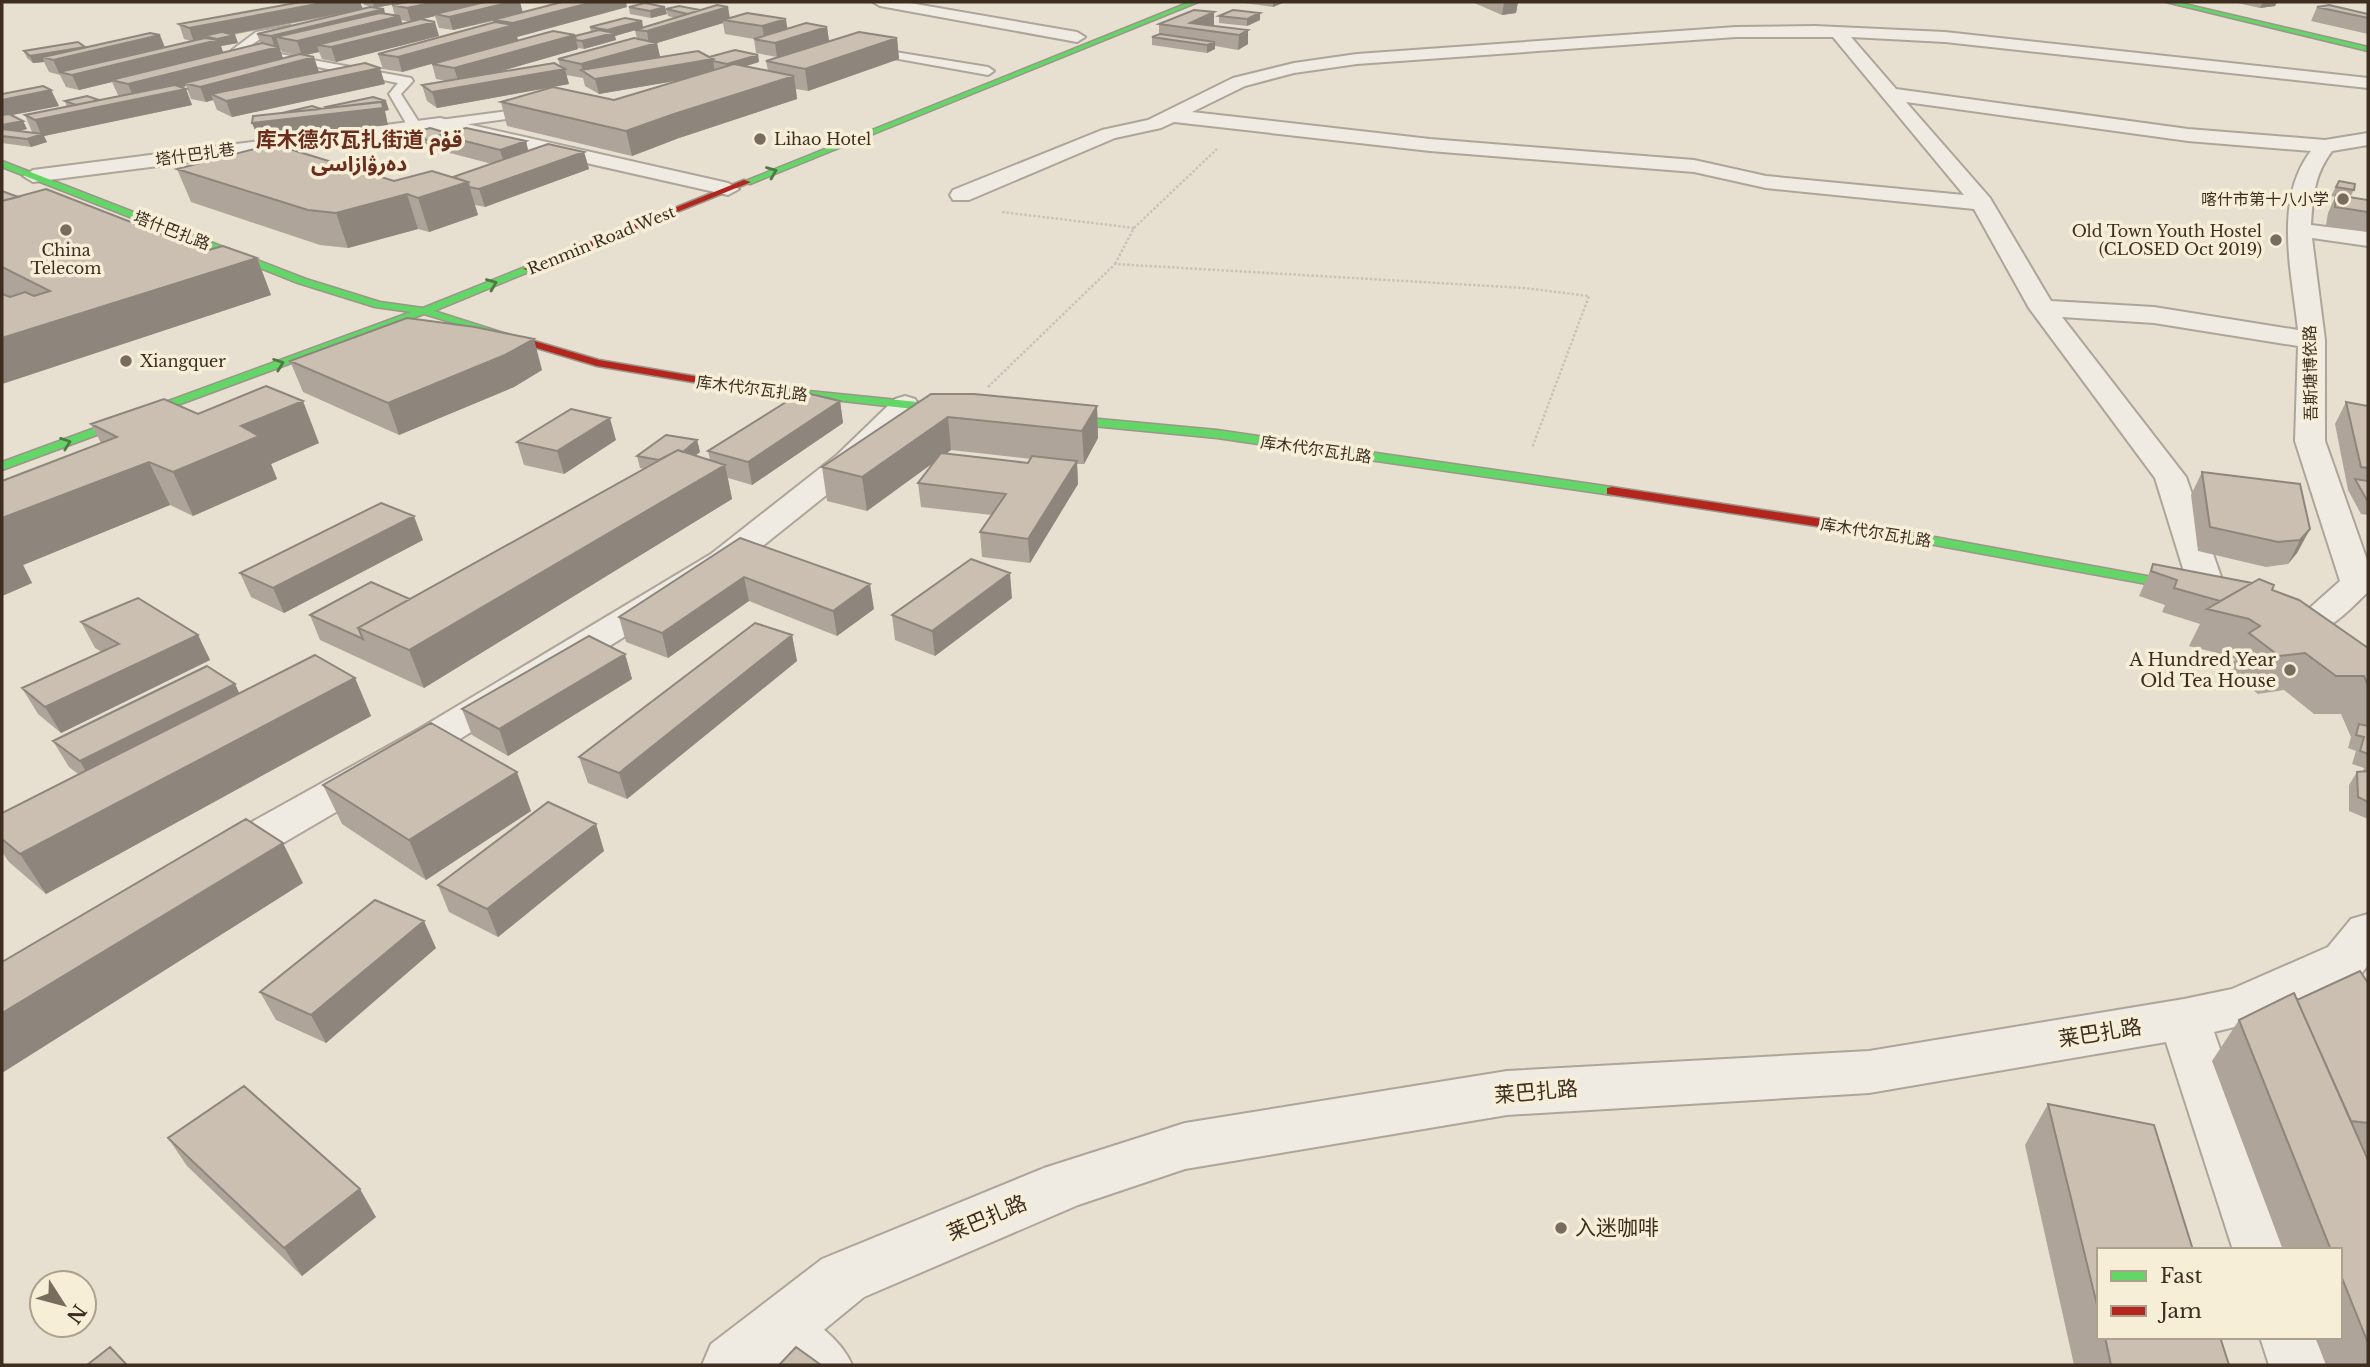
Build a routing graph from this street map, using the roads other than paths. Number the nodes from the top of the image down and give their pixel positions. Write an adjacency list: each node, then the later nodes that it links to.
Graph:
1 (880, 2): 8 (street)
2 (1166, 2): 8 (main road)
3 (1195, 2): 24 (main road, Renmin Road West, one-way to 3)
4 (2169, 2): 11 (main road)
5 (2196, 2): 9 (main road)
6 (300, 27): 18 (lane)
7 (1839, 34): 13 (street); 14 (street); 16 (street)
8 (1077, 37): 12 (main road)
9 (2368, 41)
10 (856, 48): 12 (lane)
11 (2368, 49)
12 (989, 71): 21 (main road)
13 (2368, 83)
14 (1889, 94): 20 (street); 28 (street)
15 (557, 109): 17 (lane)
16 (1174, 116): 27 (street); 28 (street)
17 (440, 124): 18 (street, 塔什巴扎巷); 25 (street, 塔什巴扎巷)
18 (415, 127): 23 (street, 塔什巴扎巷)
19 (2368, 139): 20 (street)
20 (2325, 146): 29 (street, 吾斯塘博依路)
21 (761, 158)
22 (2, 164): 23 (main road, 塔什巴扎路)
23 (33, 176): 32 (main road, 塔什巴扎路)
24 (726, 181): 25 (street, 塔什巴扎巷); 34 (main road, Renmin Road West, one-way to 24)
25 (698, 182): 26 (main road, Renmin Road West)
26 (673, 192)
27 (961, 195)
28 (1982, 203): 33 (street)
29 (2299, 230): 30 (street); 36 (street, 吾斯塘博依路)
30 (2368, 239)
31 (410, 294): 32 (main road)
32 (379, 305): 34 (main road, 塔什巴扎路); 35 (main road)
33 (2042, 308): 36 (street); 41 (street)
34 (424, 311): 37 (main road, 库木代尔瓦扎路); 40 (main road, Renmin Road West, one-way to 34)
35 (353, 314)
36 (2312, 340): 42 (street, 吾斯塘博依路)
37 (905, 405): 38 (main road, 库木代尔瓦扎路); 43 (street)
38 (988, 413)
39 (1029, 417): 41 (main road, 库木代尔瓦扎路)
40 (2, 466)
41 (2214, 592)
42 (2312, 623)
43 (194, 875)
44 (2368, 931): 45 (street, 莱巴扎路)
45 (2184, 1019): 46 (street); 47 (street, 莱巴扎路)
46 (2261, 1248)
47 (783, 1324): 49 (street, 莱巴扎路); 50 (lane)
48 (2292, 1339): 51 (street)
49 (733, 1365)
50 (831, 1365)
51 (2300, 1365)

